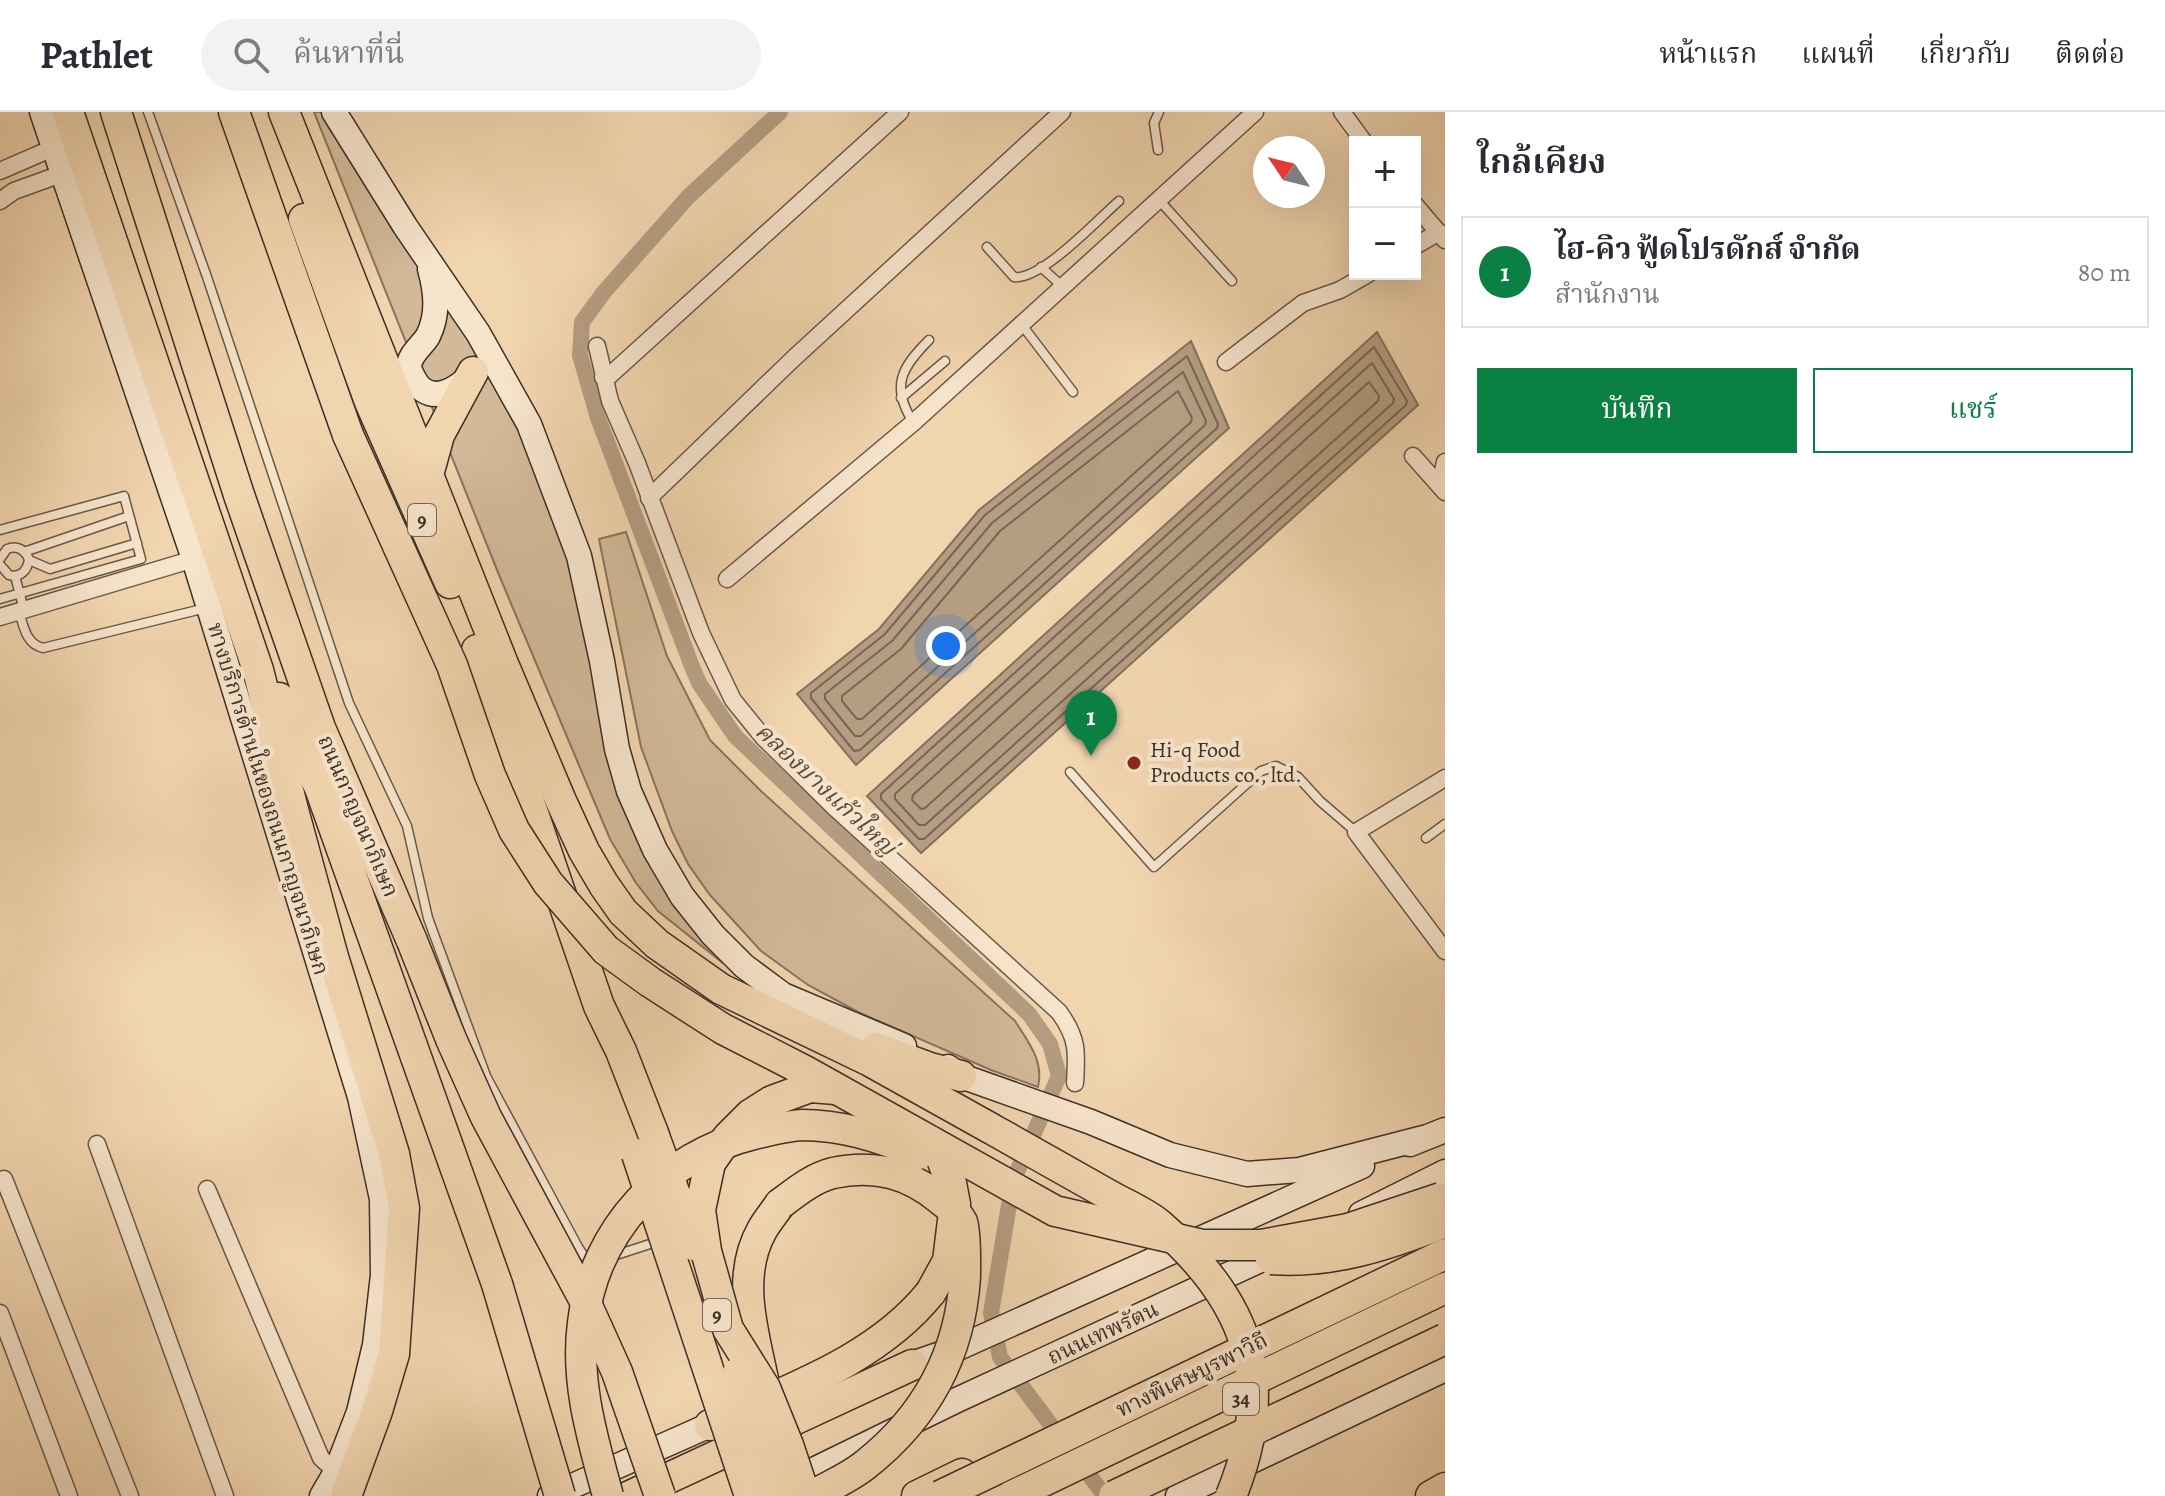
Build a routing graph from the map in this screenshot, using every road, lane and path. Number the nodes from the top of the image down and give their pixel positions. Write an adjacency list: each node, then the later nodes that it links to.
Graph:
1 (42, 112): 16 (main road, ทางบริการด้านในของถนนกาญจนาภิเษก)
2 (68, 112): 92 (highway)
3 (87, 112): 62 (highway, ถนนกาญจนาภิเษก)
4 (116, 112): 103 (highway, ถนนกาญจนาภิเษก, bridge)
5 (148, 112): 80 (lane)
6 (234, 112): 78 (highway, bridge)
7 (266, 112): 74 (highway, 9)
8 (284, 112): 45 (highway)
9 (334, 112): 27 (main road)
10 (900, 112): 39 (street)
11 (1062, 112): 47 (street)
12 (1159, 112): 17 (lane)
13 (1255, 112): 20 (street)
14 (1342, 112): 15 (street)
15 (1360, 136)
16 (53, 148): 18 (street); 19 (main road, ทางบริการด้านในของถนนกาญจนาภิเษก)
17 (1158, 150)
18 (0, 171)
19 (64, 173): 21 (street); 54 (main road, ทางบริการด้านในของถนนกาญจนาภิเษก)
20 (1159, 200): 30 (lane); 31 (street)
21 (0, 201)
22 (1119, 201): 28 (lane)
23 (1418, 208): 24 (street)
24 (1440, 228): 25 (street)
25 (1421, 242)
26 (987, 247): 28 (lane)
27 (427, 259): 33 (main road); 38 (main road)
28 (1041, 267): 31 (lane)
29 (1358, 280): 37 (street)
30 (1232, 281)
31 (1063, 287): 32 (street)
32 (1021, 324): 40 (lane); 42 (street)
33 (478, 333): 38 (main road); 70 (main road)
34 (929, 340): 41 (lane)
35 (597, 346): 39 (street)
36 (945, 361): 41 (lane)
37 (1226, 362)
38 (473, 372): 45 (highway)
39 (603, 377): 47 (street)
40 (1073, 392)
41 (901, 398): 42 (lane)
42 (914, 422): 57 (street)
43 (1413, 456): 46 (street)
44 (1445, 462): 46 (street)
45 (428, 475): 69 (highway)
46 (1442, 489)
47 (649, 498): 71 (street)
48 (129, 516): 49 (lane); 50 (lane); 52 (lane)
49 (0, 530): 51 (lane)
50 (137, 543): 52 (lane); 59 (lane)
51 (8, 549): 52 (lane); 53 (lane)
52 (26, 556): 56 (lane)
53 (0, 559)
54 (194, 559): 59 (street); 60 (main road, ทางบริการด้านในของถนนกาญจนาภิเษก)
55 (0, 565): 56 (lane)
56 (15, 576): 59 (lane)
57 (727, 579)
58 (0, 599): 59 (lane)
59 (21, 605): 60 (lane); 61 (street)
60 (209, 607): 92 (main road, ทางบริการด้านในของถนนกาญจนาภิเษก)
61 (0, 617)
62 (263, 664): 98 (highway); 100 (highway, ถนนกาญจนาภิเษก, bridge)
63 (1070, 772): 66 (lane)
64 (1445, 778): 66 (street)
65 (1445, 824): 67 (lane)
66 (1356, 832): 68 (street)
67 (1426, 838)
68 (1445, 951)
69 (721, 989): 70 (highway); 116 (highway, bridge)
70 (961, 1076): 72 (main road)
71 (1075, 1083)
72 (1434, 1134): 88 (main road)
73 (97, 1144): 96 (street)
74 (645, 1144): 104 (highway, bridge); 106 (highway, 9, bridge)
75 (4, 1179): 95 (street)
76 (207, 1189): 92 (street)
77 (1444, 1197): 78 (highway, bridge); 79 (main road, ถนนเทพรัตน)
78 (1055, 1211): 101 (highway, bridge)
79 (1300, 1242): 82 (highway); 105 (main road, ถนนเทพรัตน)
80 (650, 1244)
81 (1445, 1252): 82 (highway, 34); 110 (highway, ทางพิเศษบูรพาวิถี, bridge)
82 (1413, 1264): 109 (highway, 34)
83 (1445, 1288): 111 (highway, ทางพิเศษบูรพาวิถี, bridge)
84 (1445, 1303): 112 (highway, 34)
85 (0, 1313): 94 (street)
86 (1445, 1339): 113 (highway, bridge)
87 (1445, 1355): 114 (highway)
88 (912, 1365): 91 (main road); 102 (highway)
89 (1445, 1369): 115 (main road)
90 (765, 1388): 91 (highway, bridge); 107 (highway, bridge); 108 (highway, bridge)
91 (710, 1425): 99 (main road)
92 (341, 1484): 97 (main road, ทางบริการด้านในของถนนกาญจนาภิเษก)
93 (1445, 1488): 117 (highway)
94 (69, 1496)
95 (130, 1496)
96 (225, 1496)
97 (322, 1496)
98 (359, 1496)
99 (550, 1496)
100 (560, 1496)
101 (608, 1496)
102 (630, 1496)
103 (660, 1496)
104 (750, 1496)
105 (761, 1496)
106 (781, 1496)
107 (805, 1496)
108 (812, 1496)
109 (917, 1496)
110 (940, 1496)
111 (1012, 1496)
112 (1038, 1496)
113 (1114, 1496)
114 (1150, 1496)
115 (1178, 1496)
116 (1231, 1496)
117 (1431, 1496)

